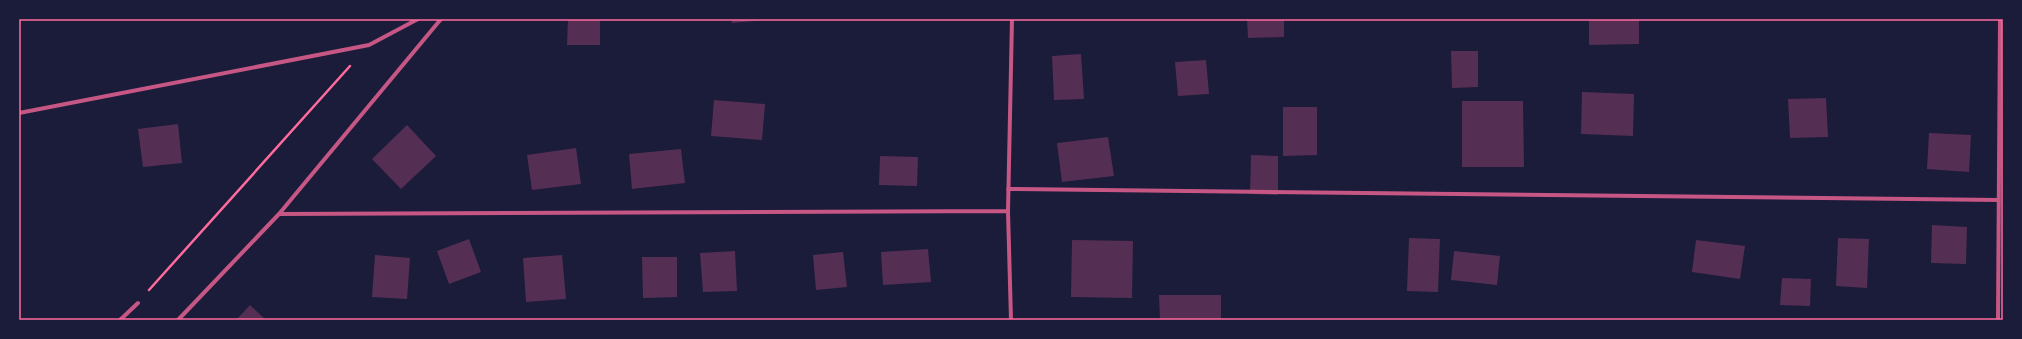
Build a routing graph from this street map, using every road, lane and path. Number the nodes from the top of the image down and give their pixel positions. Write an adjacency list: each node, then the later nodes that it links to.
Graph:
1 (418, 19): 5 (street)
2 (442, 19): 10 (street)
3 (1012, 19): 7 (street)
4 (2000, 19): 8 (street)
5 (370, 45): 6 (street); 11 (path)
6 (19, 113)
7 (1008, 189): 8 (street); 9 (street)
8 (1999, 200): 15 (street)
9 (1008, 211): 10 (street); 14 (street)
10 (279, 214): 13 (street)
11 (138, 303): 12 (street)
12 (120, 320)
13 (178, 320)
14 (1011, 320)
15 (1998, 320)

